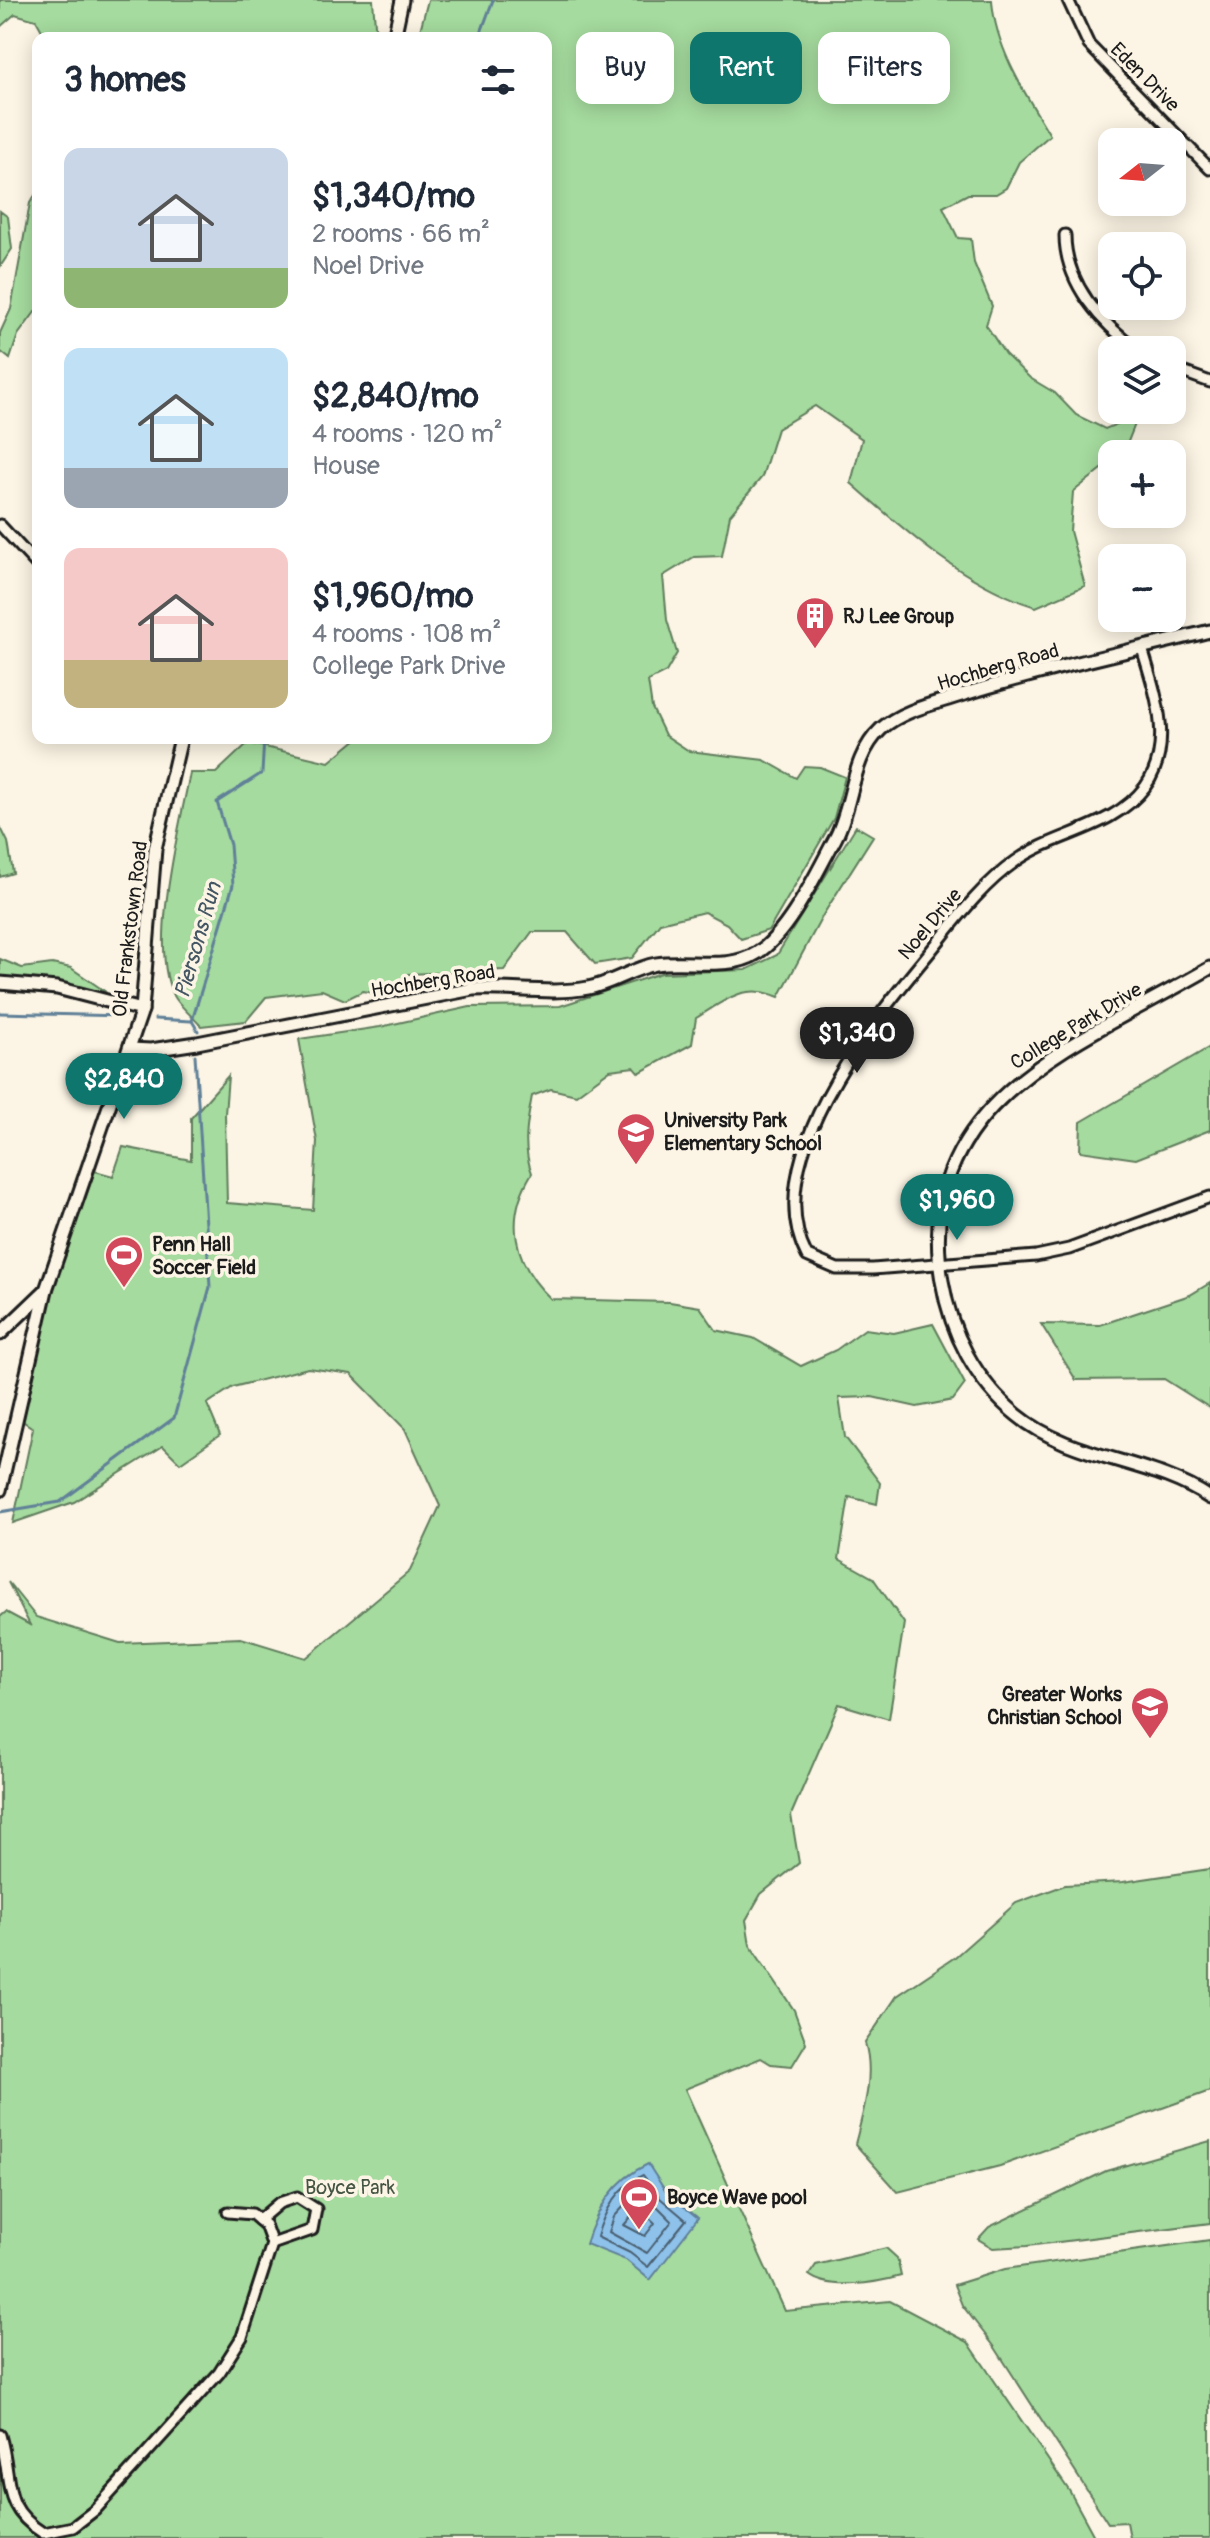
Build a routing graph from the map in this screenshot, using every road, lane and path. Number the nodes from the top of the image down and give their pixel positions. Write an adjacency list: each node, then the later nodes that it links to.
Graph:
1 (402, 0): 3 (street)
2 (1068, 0): 4 (street, Eden Drive)
3 (395, 32)
4 (1210, 169)
5 (1065, 235): 6 (street)
6 (1123, 336)
7 (1186, 373): 8 (street)
8 (1210, 382)
9 (0, 525): 10 (street)
10 (32, 560)
11 (1210, 631): 12 (street, Hochberg Road)
12 (1142, 648): 17 (street, Hochberg Road); 19 (street, Noel Drive)
13 (180, 744): 16 (street, Old Frankstown Road)
14 (1210, 968): 19 (street, College Park Drive)
15 (0, 983): 16 (street)
16 (142, 1010): 17 (street, Old Frankstown Road)
17 (130, 1049): 20 (street, Old Frankstown Road)
18 (1210, 1197): 19 (street, Noel Drive)
19 (939, 1263): 23 (street, College Park Drive)
20 (46, 1290): 21 (street); 22 (street, Old Frankstown Road)
21 (0, 1334)
22 (0, 1490)
23 (1210, 1498)
24 (228, 2212): 25 (street)
25 (259, 2220): 26 (street); 26 (street)
26 (272, 2244): 27 (street)
27 (0, 2435)

